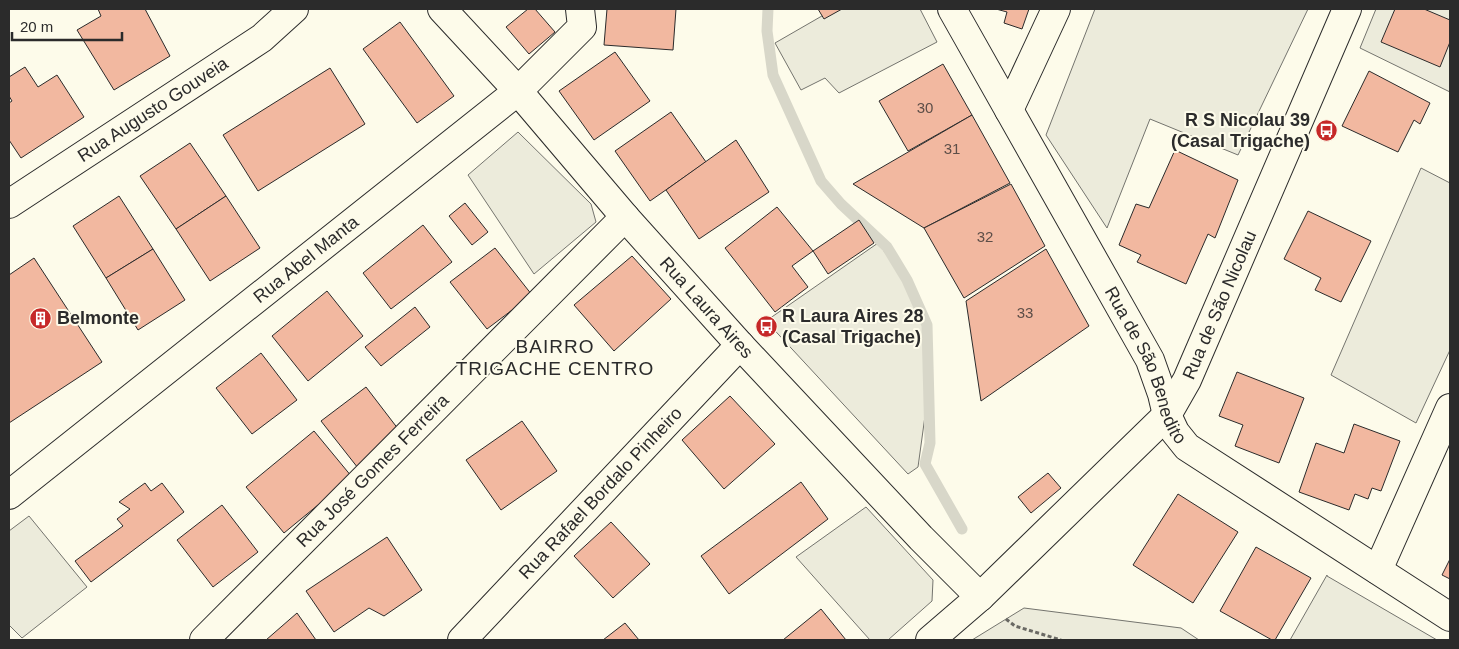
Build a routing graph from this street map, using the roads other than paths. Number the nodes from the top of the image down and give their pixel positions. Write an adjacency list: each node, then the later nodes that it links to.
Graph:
1 (294, 9): 9 (street, Rua Augusto Gouveia)
2 (442, 9): 7 (street, Rua Laura Aires)
3 (580, 9): 7 (street, Rua Abel Manta)
4 (952, 9): 8 (street, Rua de São Benedito)
5 (1056, 9): 8 (street)
6 (1347, 9): 13 (street, Rua de São Nicolau)
7 (518, 91): 10 (street, Rua Laura Aires); 14 (street, Rua Abel Manta)
8 (1009, 110): 13 (street, Rua de São Benedito)
9 (9, 204)
10 (625, 217): 11 (street, Rua Laura Aires); 18 (street, Rua José Gomes Ferreira)
11 (740, 345): 16 (street, Rua Laura Aires); 19 (street, Rua Rafael Bordalo Pinheiro)
12 (1450, 408): 15 (street)
13 (1167, 415): 15 (street, Rua de São Benedito); 16 (street, Rua de São Nicolau)
14 (9, 495)
15 (1378, 570): 17 (street, Rua de São Benedito)
16 (980, 597): 20 (street, Rua de São Nicolau)
17 (1450, 617)
18 (204, 640)
19 (462, 640)
20 (930, 640)

